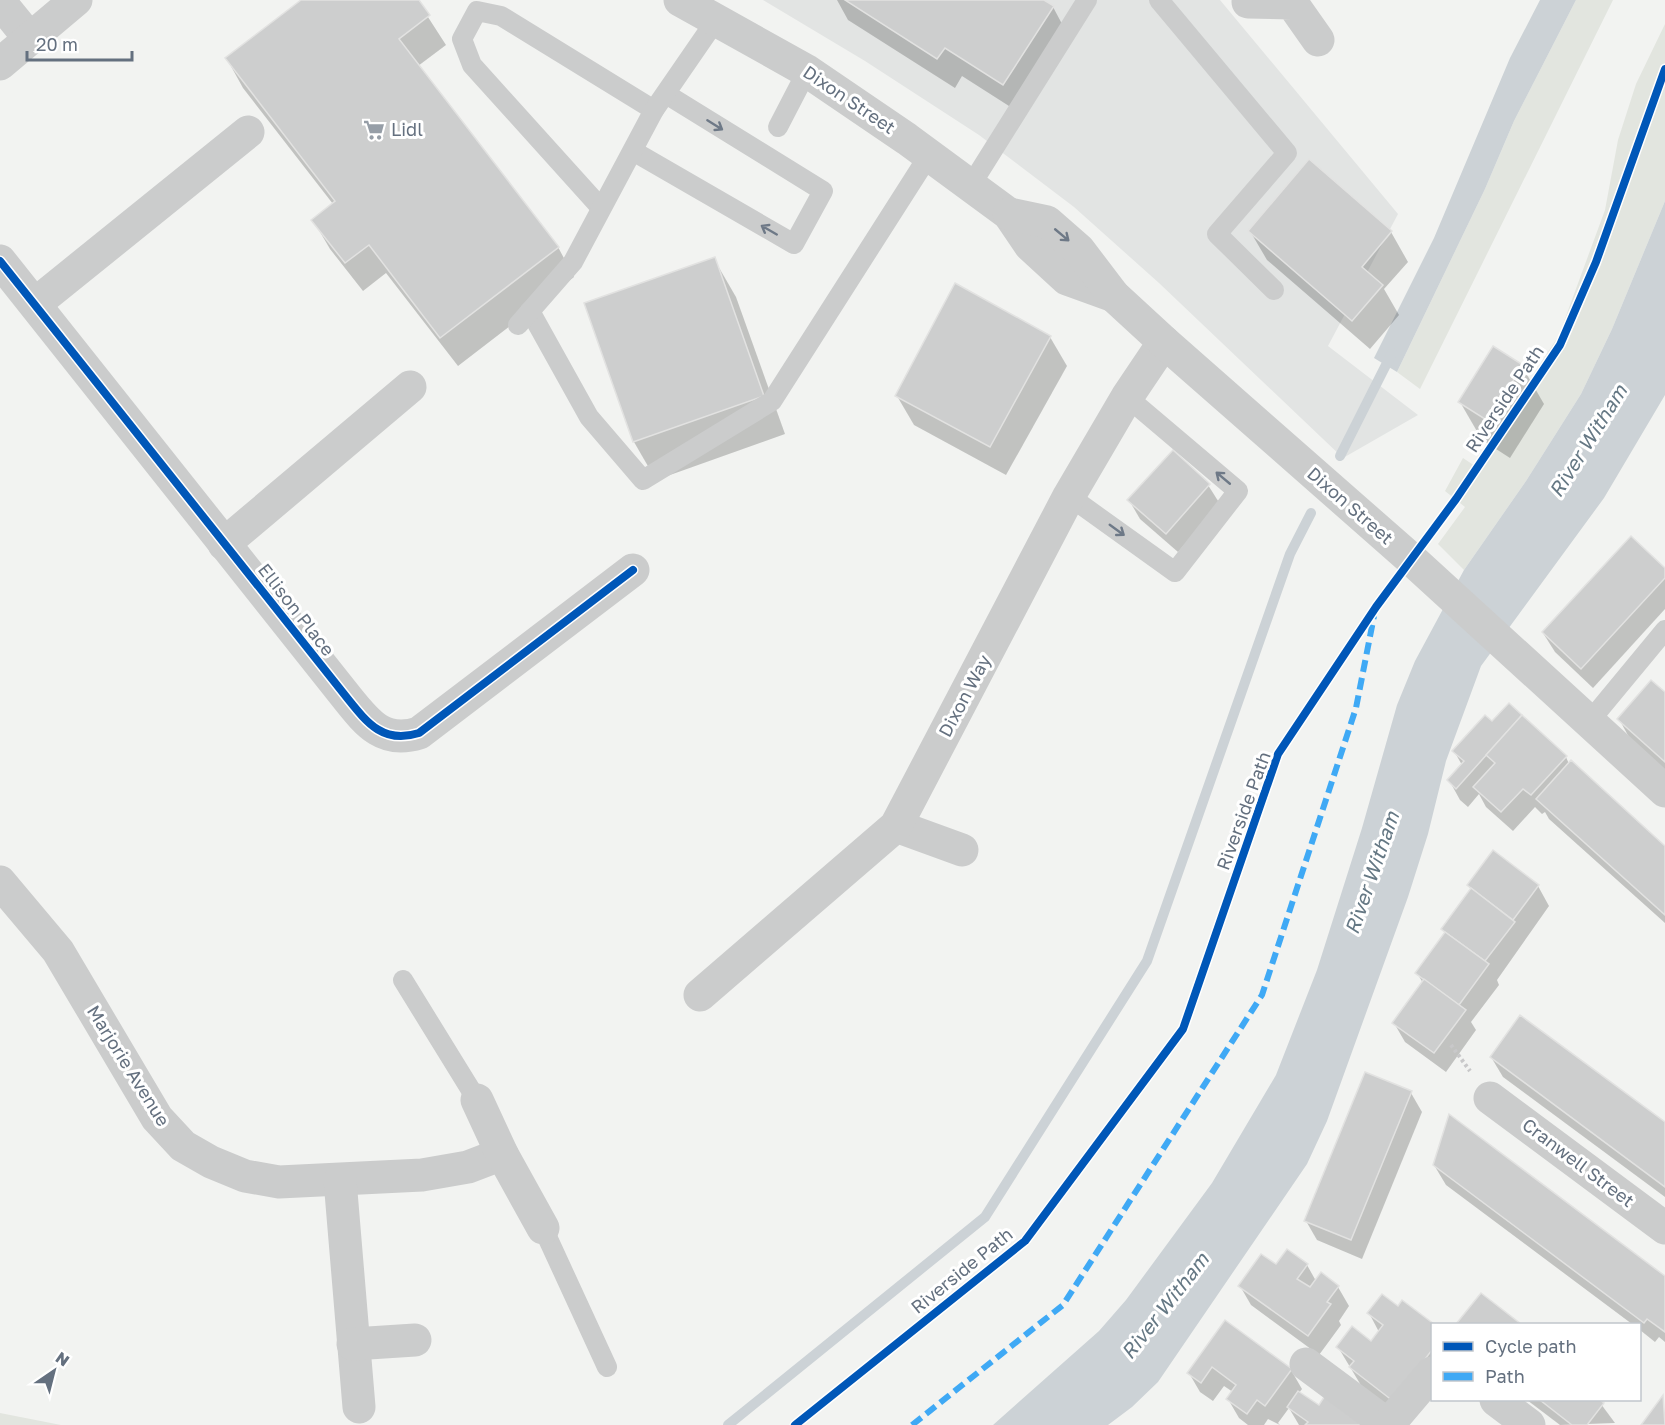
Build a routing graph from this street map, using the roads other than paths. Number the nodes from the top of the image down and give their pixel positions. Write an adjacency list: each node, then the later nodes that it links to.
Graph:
1 (76, 0): 9 (street)
2 (680, 0): 8 (street, Dixon Street)
3 (1087, 0): 18 (lane)
4 (1159, 0): 21 (lane)
5 (0, 2): 9 (street)
6 (1248, 2): 7 (street)
7 (1293, 2): 10 (street)
8 (716, 20): 12 (street, Dixon Street); 13 (lane)
9 (30, 39): 11 (street)
10 (1318, 40)
11 (0, 64)
12 (807, 71): 14 (lane); 17 (street, Dixon Street)
13 (660, 102): 16 (lane); 16 (lane, one-way to 16); 19 (lane)
14 (778, 127)
15 (248, 132): 22 (street)
16 (633, 151): 19 (lane)
17 (929, 155): 18 (street, Dixon Street); 19 (lane)
18 (971, 186): 23 (street, Dixon Street)
19 (602, 208)
20 (0, 261): 22 (street, Ellison Place)
21 (1274, 290)
22 (35, 304): 27 (street, Ellison Place)
23 (1164, 342): 25 (street, Dixon Way); 30 (street, Dixon Street)
24 (410, 387): 27 (street)
25 (1126, 397): 26 (street, Dixon Way); 26 (lane, one-way to 25)
26 (1069, 496): 32 (street, Dixon Way)
27 (224, 543): 28 (street, Ellison Place)
28 (633, 570)
29 (1665, 630): 30 (lane)
30 (1589, 722): 31 (street, Dixon Street)
31 (1665, 791)
32 (896, 826): 33 (street); 36 (street, Dixon Way)
33 (962, 850)
34 (0, 882): 40 (street, Marjorie Avenue)
35 (403, 980): 38 (lane)
36 (700, 995)
37 (1490, 1098): 42 (street, Cranwell Street)
38 (477, 1100): 39 (street)
39 (502, 1154): 40 (street, Marjorie Avenue); 41 (street)
40 (340, 1180): 44 (street)
41 (543, 1228): 46 (lane)
42 (1665, 1228)
43 (415, 1340): 44 (street)
44 (353, 1344): 49 (street)
45 (1306, 1364): 50 (street)
46 (607, 1367)
47 (1431, 1374): 50 (street)
48 (1497, 1401): 51 (street)
49 (359, 1407)
50 (1388, 1425)
51 (1529, 1425)

